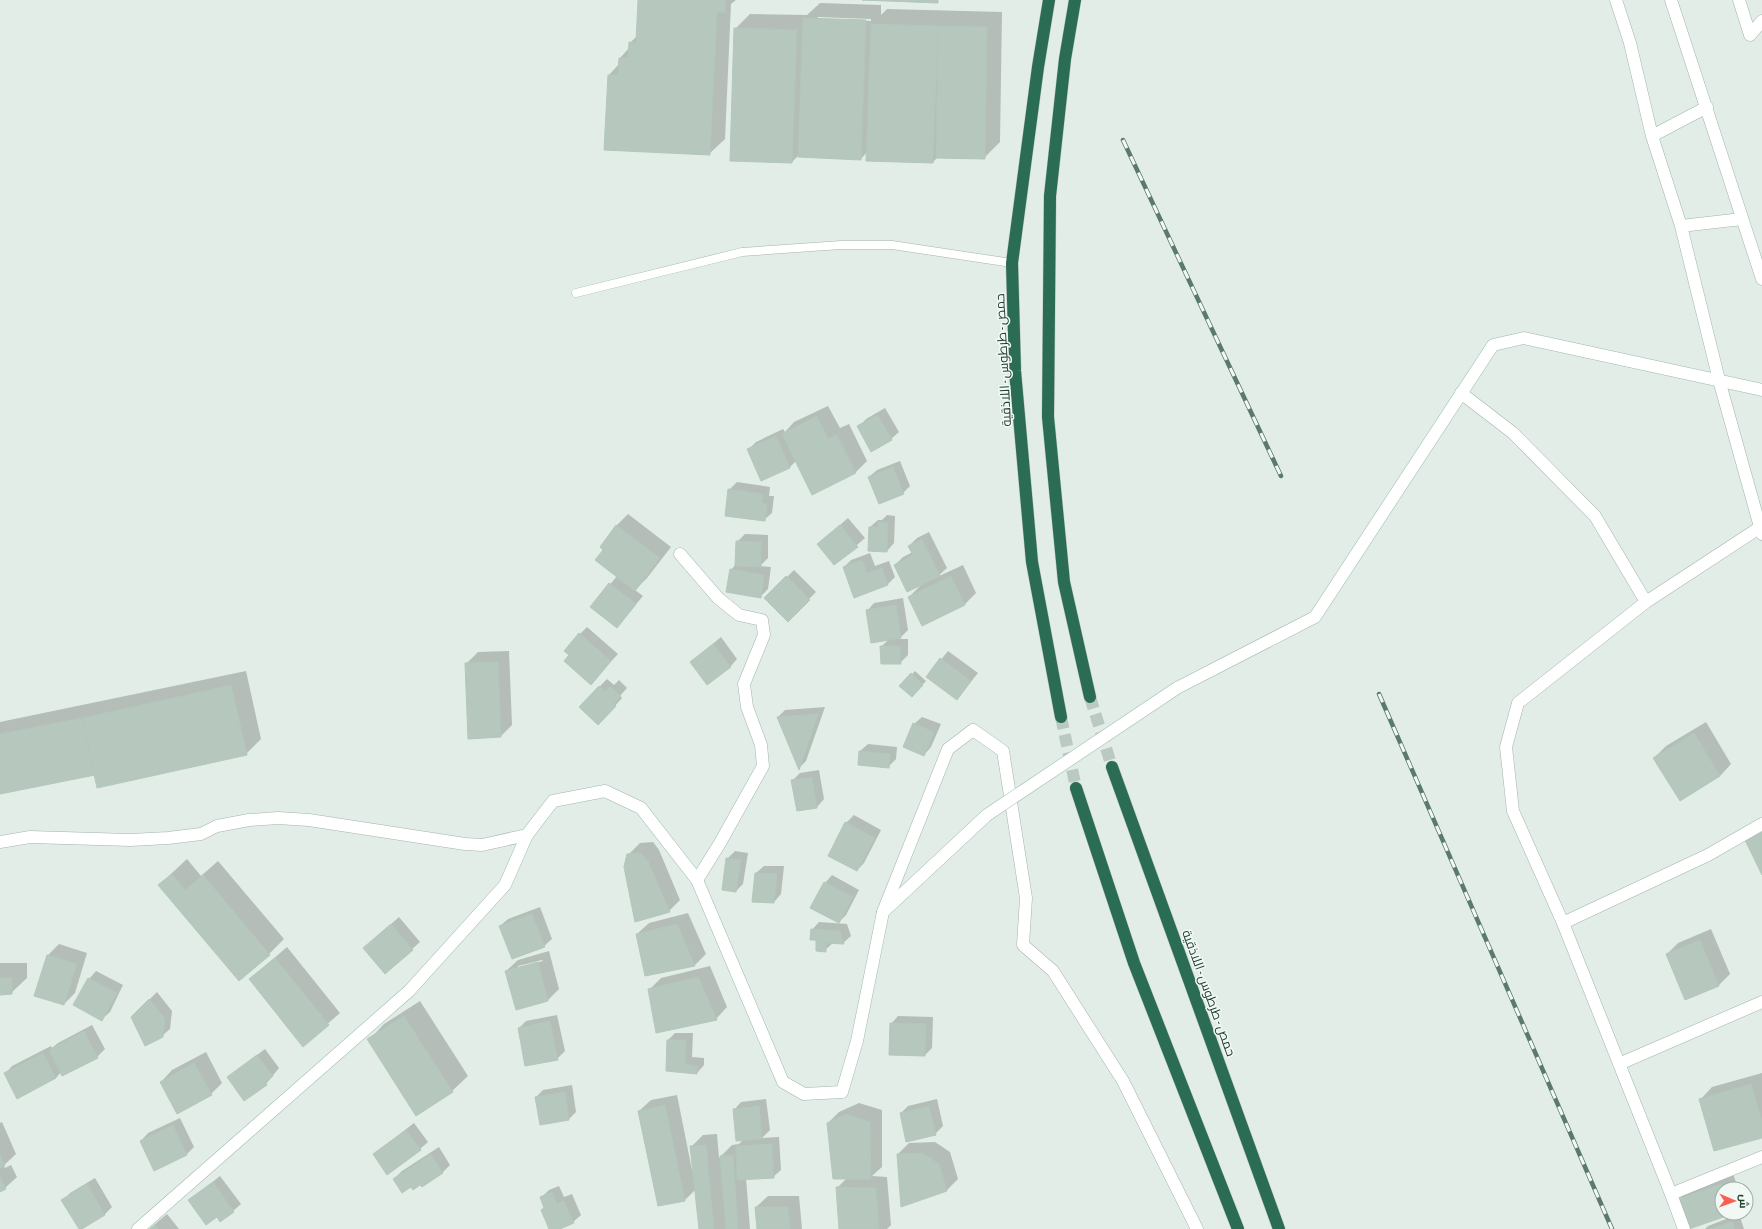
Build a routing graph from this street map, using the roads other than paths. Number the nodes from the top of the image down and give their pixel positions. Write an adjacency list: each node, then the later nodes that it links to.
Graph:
1 (1049, 0): 11 (highway, حمص - طرطوس - اللاذقية)
2 (1075, 0): 20 (highway)
3 (1616, 0): 8 (street)
4 (1671, 0): 7 (street)
5 (1739, 0): 6 (street)
6 (1762, 21)
7 (1707, 107): 8 (street); 9 (street)
8 (1652, 136): 10 (street)
9 (1742, 219): 10 (street); 12 (street)
10 (1681, 226): 14 (street)
11 (1012, 263): 13 (lane); 21 (highway, حمص - طرطوس - اللاذقية)
12 (1762, 279)
13 (576, 293)
14 (1718, 380): 15 (street); 16 (street); 17 (street)
15 (1762, 390)
16 (1461, 393): 19 (street); 28 (street, bridge)
17 (1761, 529): 19 (street)
18 (680, 554): 27 (street)
19 (1646, 602): 29 (street)
20 (1090, 697)
21 (1061, 717)
22 (1112, 767): 37 (highway, حمص - طرطوس - اللاذقية)
23 (1076, 788): 36 (highway)
24 (1762, 824): 29 (street)
25 (527, 835): 26 (street); 27 (street); 34 (street)
26 (0, 842)
27 (697, 880): 28 (street)
28 (883, 912): 35 (street)
29 (1562, 922): 31 (street)
30 (1762, 1002): 31 (street)
31 (1619, 1064): 33 (street)
32 (1762, 1157): 33 (street)
33 (1671, 1194): 38 (street)
34 (138, 1229)
35 (1197, 1229)
36 (1238, 1229)
37 (1279, 1229)
38 (1684, 1229)

